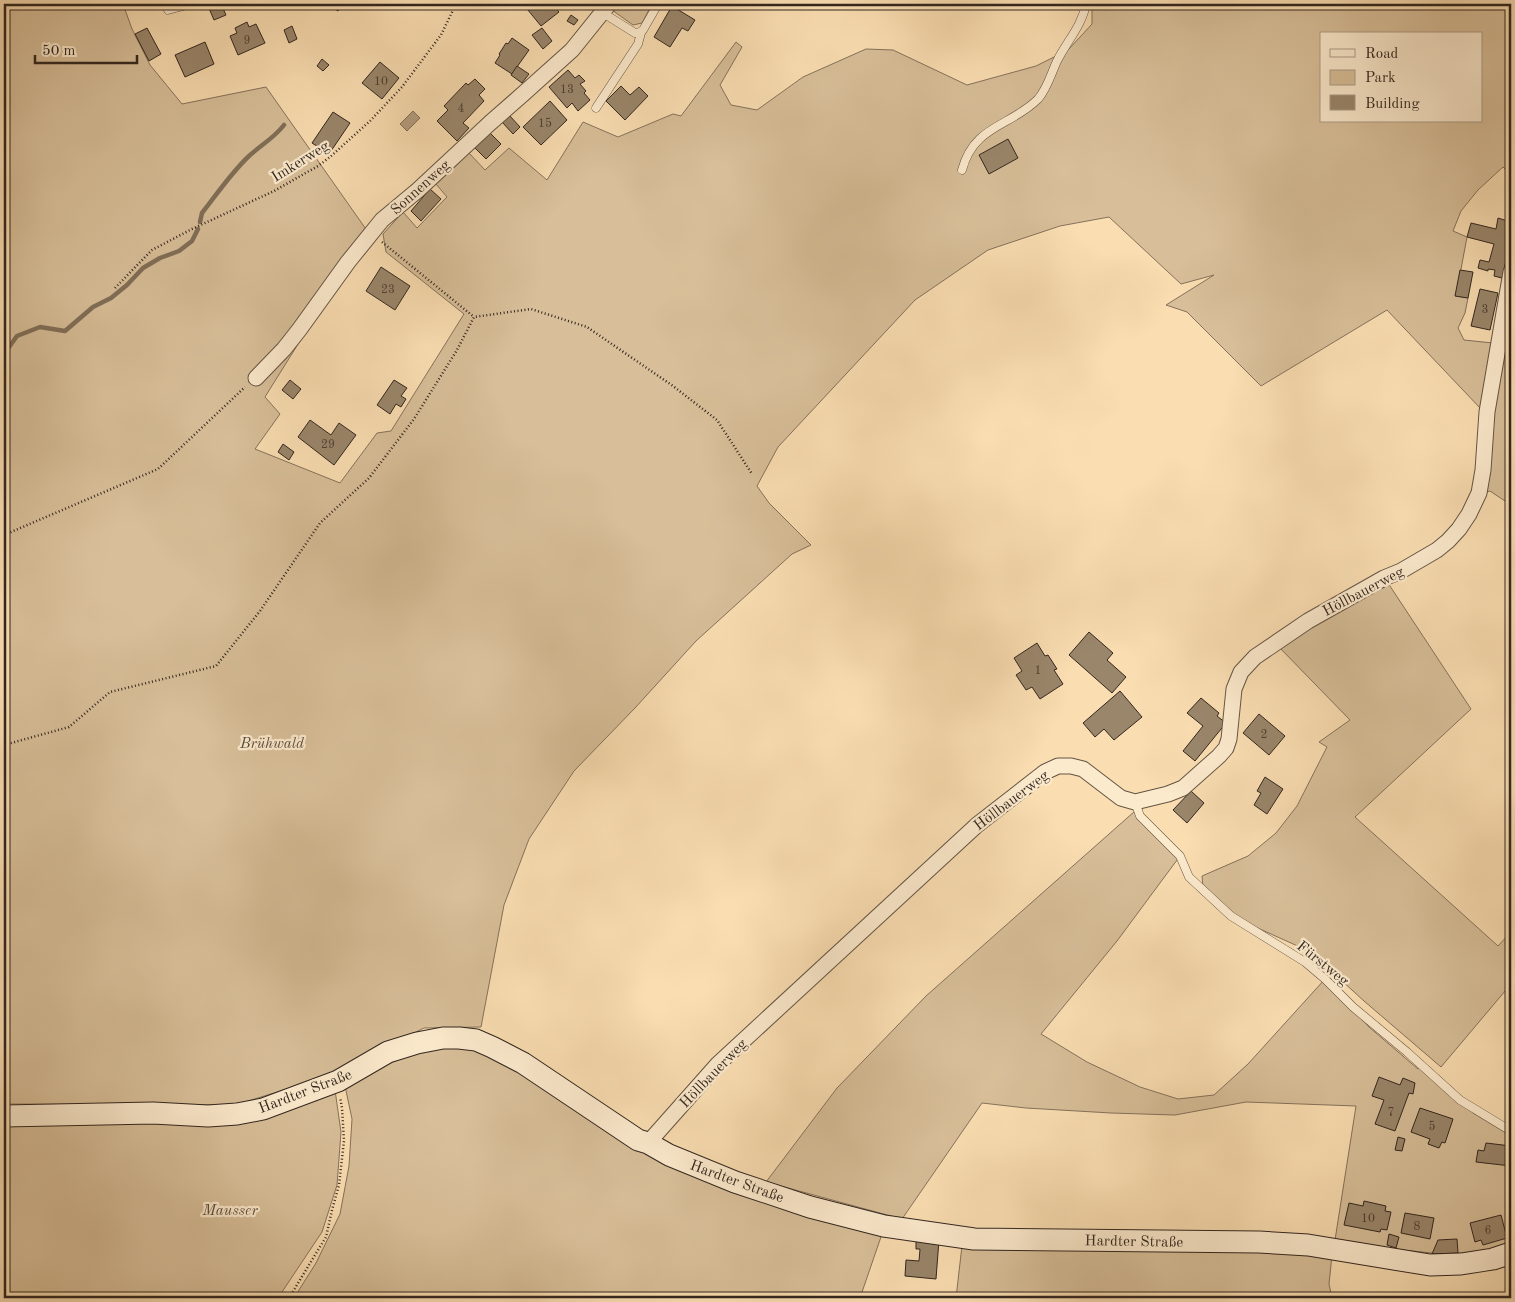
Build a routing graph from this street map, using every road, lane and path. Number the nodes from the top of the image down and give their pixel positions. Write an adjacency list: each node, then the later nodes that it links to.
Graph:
1 (191, 4): 6 (lane)
2 (456, 4): 12 (path, Imkerweg)
3 (658, 4): 7 (lane)
4 (1086, 4): 9 (lane)
5 (606, 8): 7 (lane, Sonnenweg); 10 (street, Sonnenweg)
6 (168, 10)
7 (641, 33): 8 (lane)
8 (596, 108)
9 (962, 170)
10 (372, 233): 13 (path); 14 (street, Sonnenweg)
11 (1511, 272): 18 (street, Höllbauerweg)
12 (115, 288)
13 (474, 317): 15 (path); 17 (path)
14 (256, 378): 16 (path)
15 (752, 474)
16 (4, 535)
17 (4, 745)
18 (1135, 802): 21 (lane, Fürstweg); 22 (street, Höllbauerweg)
19 (338, 1081): 20 (street, Hardter Straße); 22 (street, Hardter Straße); 24 (path)
20 (4, 1116)
21 (1511, 1131)
22 (648, 1143): 23 (street, Hardter Straße)
23 (1511, 1253)
24 (289, 1298)

